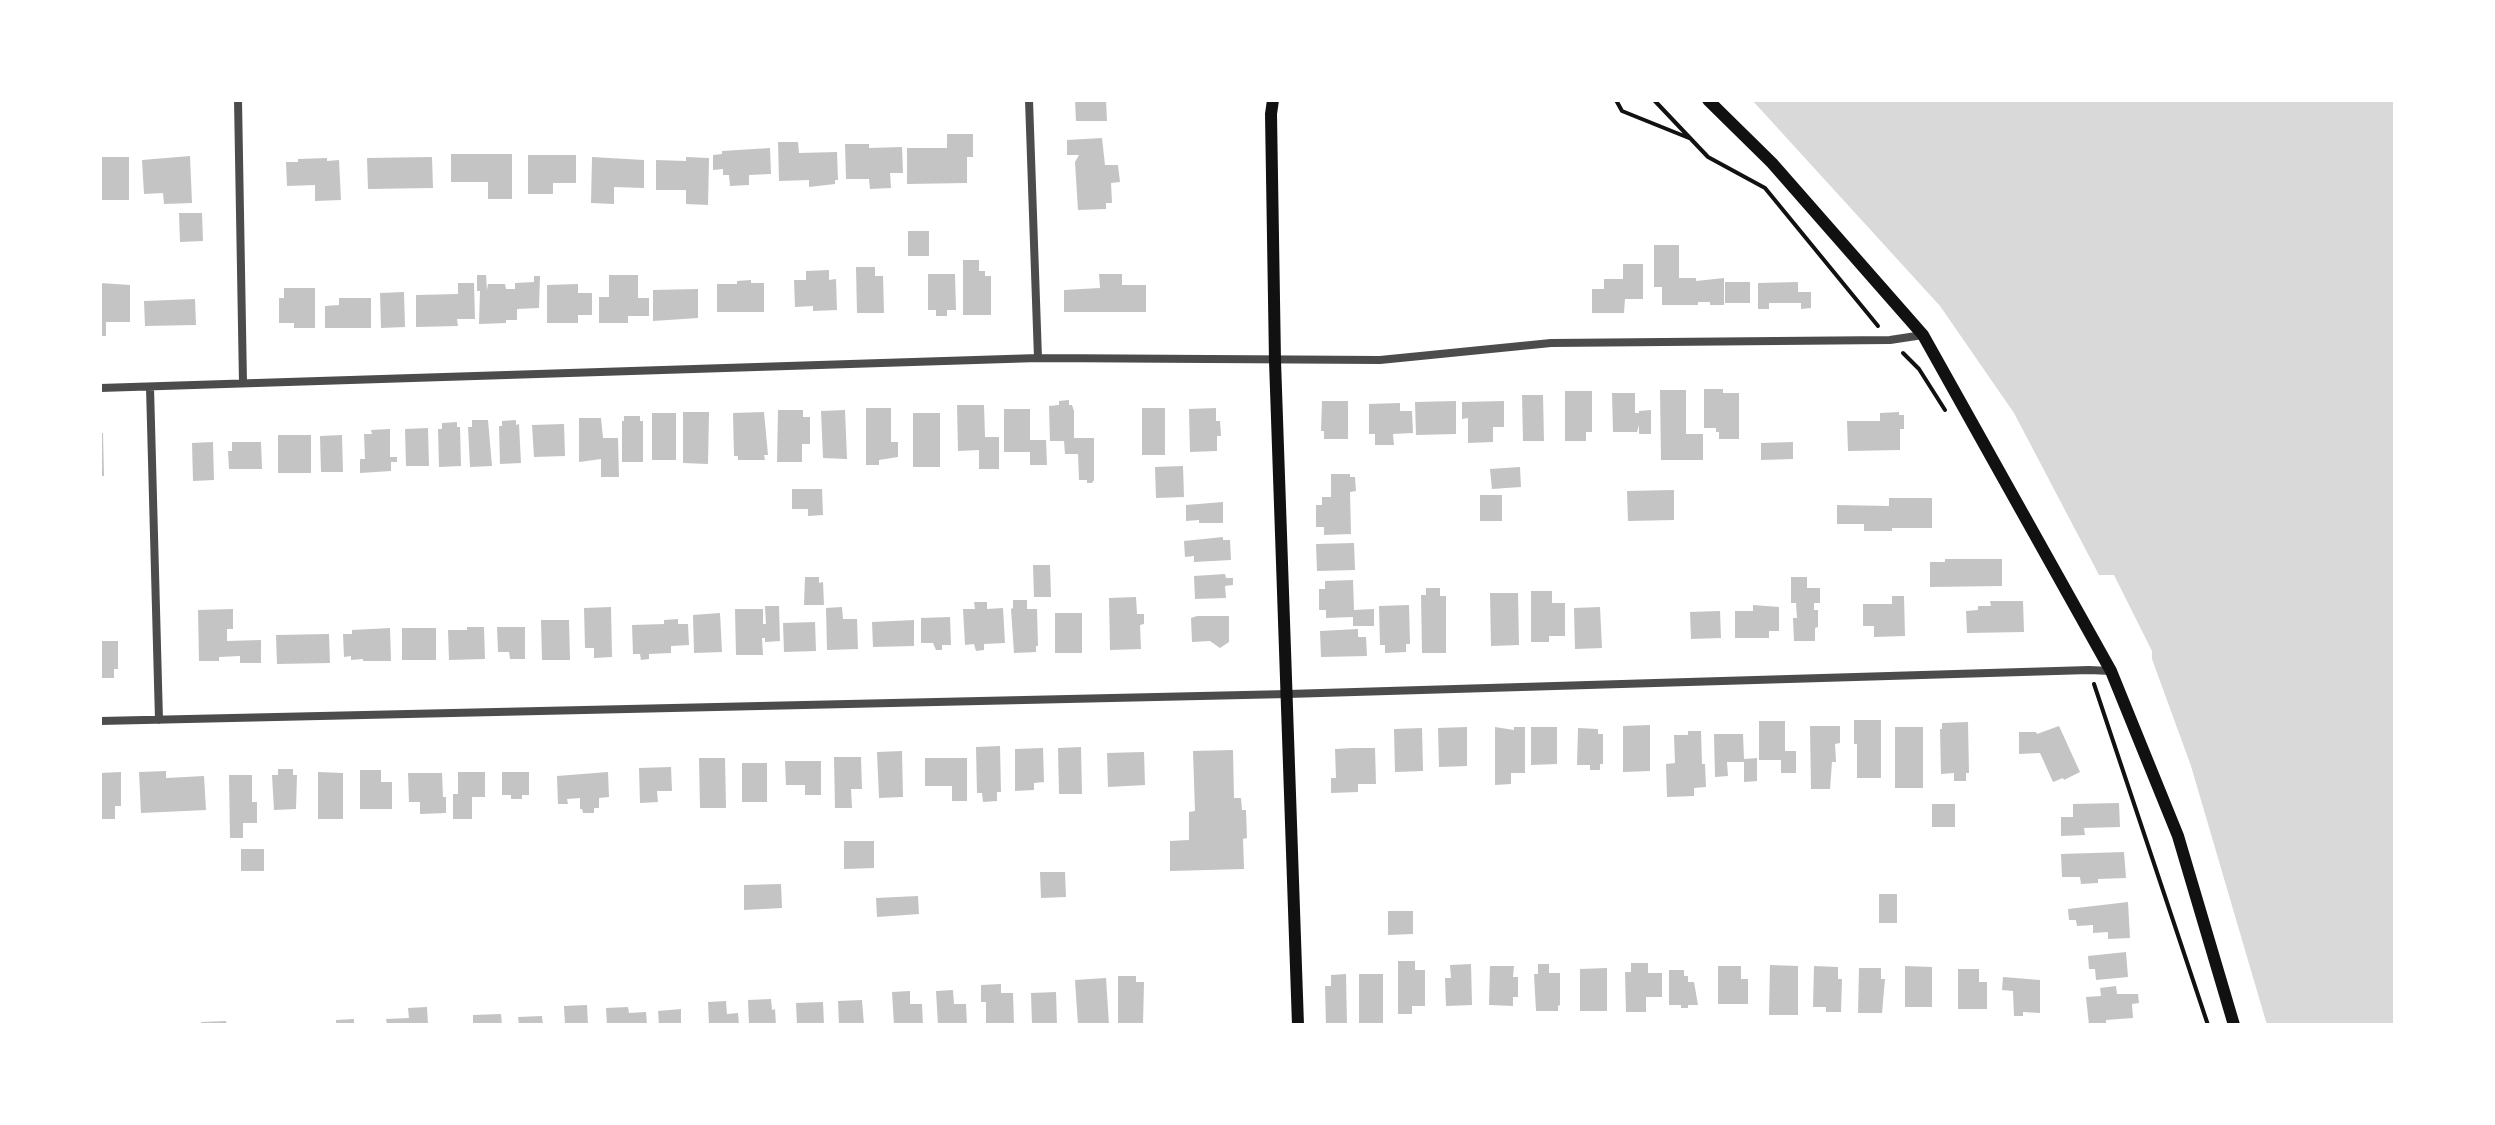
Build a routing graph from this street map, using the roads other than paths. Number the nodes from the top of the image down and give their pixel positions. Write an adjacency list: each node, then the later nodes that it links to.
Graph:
1 (238, 100): 8 (street)
2 (1029, 100): 6 (street)
3 (1273, 100): 7 (main road)
4 (1708, 100): 5 (main road)
5 (1923, 335): 7 (street); 11 (main road)
6 (1038, 358): 7 (street); 8 (street)
7 (1275, 361): 12 (main road)
8 (243, 383): 9 (street)
9 (150, 387): 10 (street); 13 (street)
10 (100, 388)
11 (2111, 671): 12 (street); 16 (main road)
12 (1288, 694): 13 (street); 15 (main road)
13 (159, 720): 14 (street)
14 (100, 721)
15 (1298, 1025)
16 (2234, 1025)

